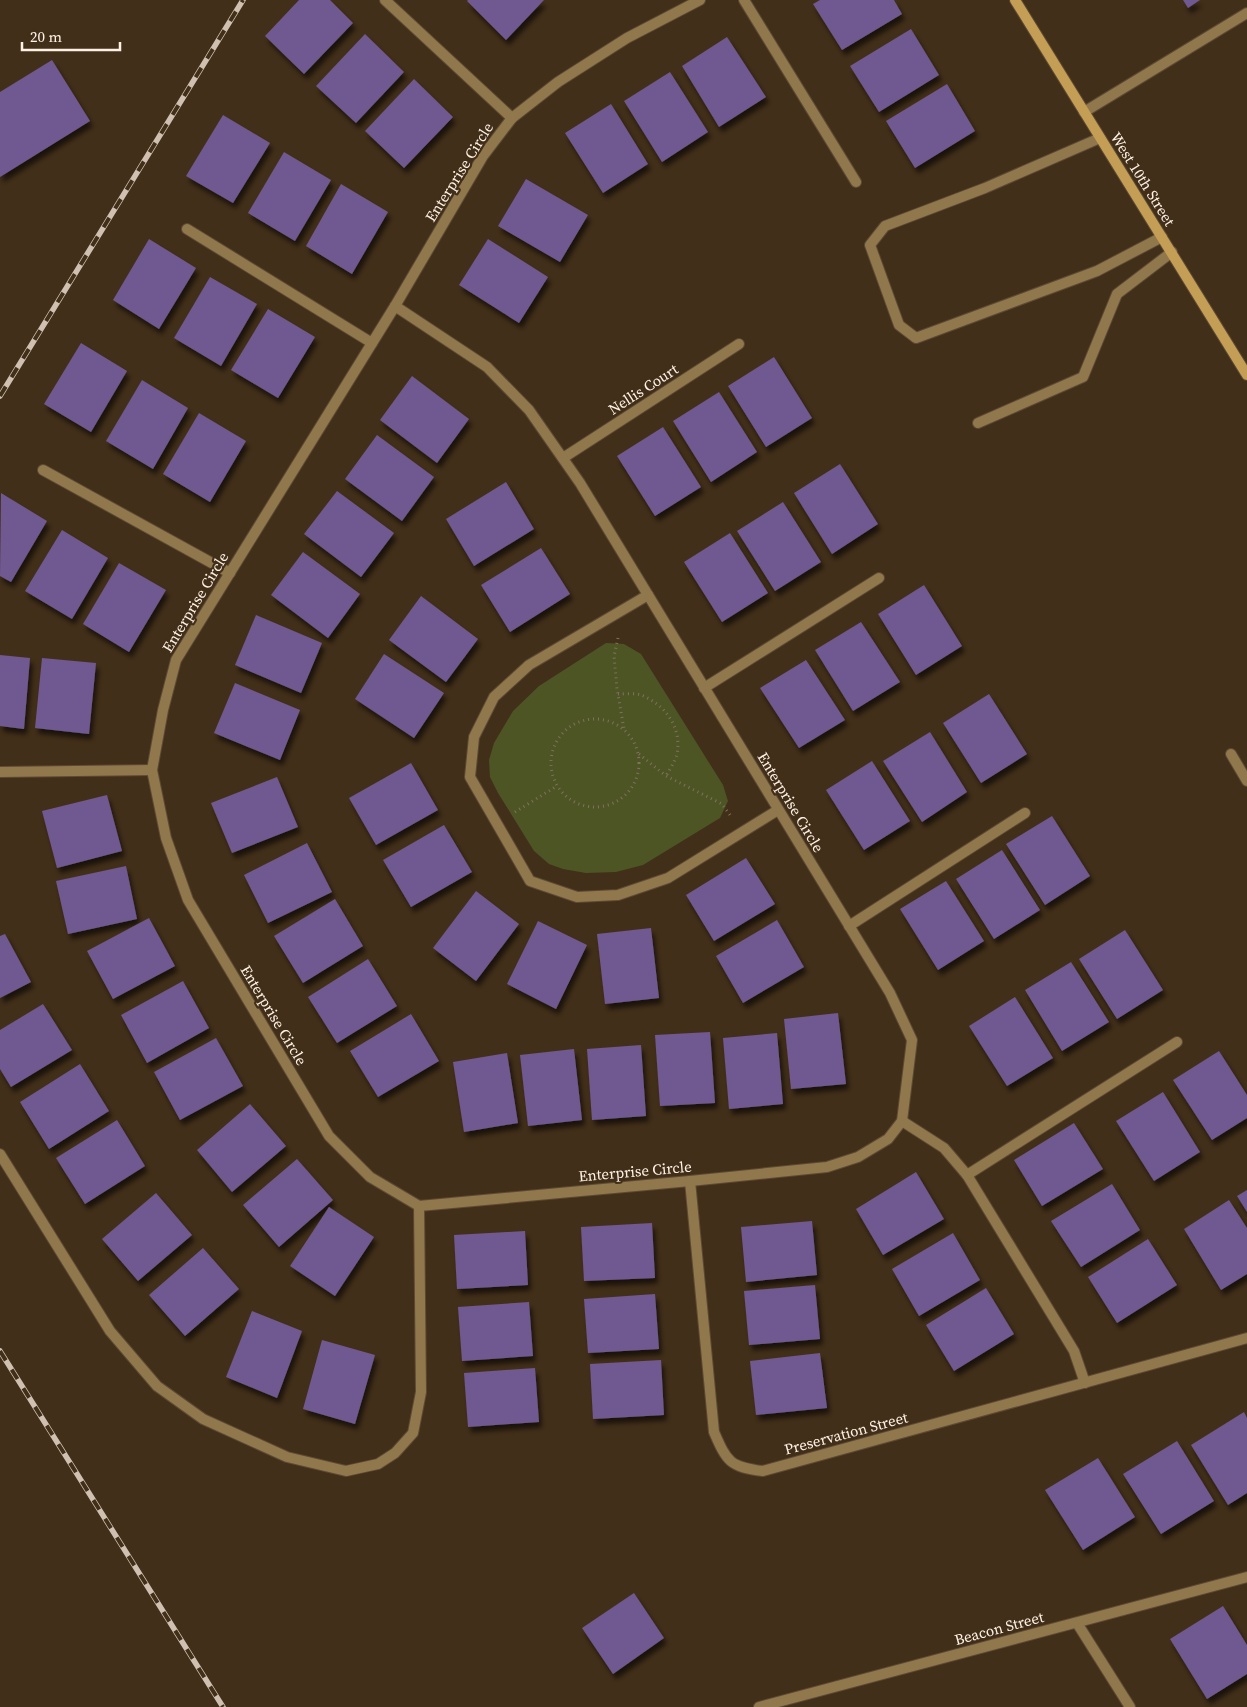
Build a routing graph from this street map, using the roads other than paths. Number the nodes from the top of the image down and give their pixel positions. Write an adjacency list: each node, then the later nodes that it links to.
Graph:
1 (384, 0): 7 (street)
2 (700, 0): 7 (street, Enterprise Circle)
3 (744, 0): 9 (street)
4 (1015, 0): 6 (main road, West 10th Street)
5 (1247, 13): 6 (street)
6 (1084, 112): 8 (main road, West 10th Street)
7 (512, 118): 13 (street, Enterprise Circle)
8 (1100, 138): 11 (main road, West 10th Street); 11 (street)
9 (856, 182)
10 (187, 229): 14 (street)
11 (1162, 237): 12 (main road, West 10th Street)
12 (1172, 252): 16 (main road, West 10th Street); 17 (street)
13 (395, 306): 14 (street, Enterprise Circle); 18 (street, Enterprise Circle)
14 (372, 343): 20 (street, Enterprise Circle)
15 (739, 344): 18 (street, Nellis Court)
16 (1247, 375)
17 (978, 423)
18 (563, 458): 22 (street, Enterprise Circle)
19 (43, 470): 20 (street)
20 (230, 573): 25 (street, Enterprise Circle)
21 (879, 578): 23 (street)
22 (648, 594): 23 (street, Enterprise Circle); 28 (street)
23 (704, 688): 28 (street, Enterprise Circle)
24 (1230, 754): 27 (street)
25 (152, 770): 26 (street); 36 (street, Enterprise Circle)
26 (0, 772)
27 (1247, 781)
28 (778, 810): 30 (street, Enterprise Circle)
29 (1026, 813): 30 (street)
30 (849, 926): 32 (street, Enterprise Circle)
31 (1177, 1042): 34 (street)
32 (902, 1121): 34 (street); 35 (street, Enterprise Circle)
33 (0, 1154): 36 (street)
34 (967, 1175): 38 (street)
35 (690, 1181): 36 (street, Enterprise Circle); 38 (street, Preservation Street)
36 (419, 1206)
37 (1247, 1338): 38 (street, Preservation Street)
38 (1085, 1383)
39 (1247, 1576): 40 (street, Beacon Street)
40 (1077, 1623): 41 (street, Beacon Street); 42 (street)
41 (759, 1707)
42 (1130, 1707)

